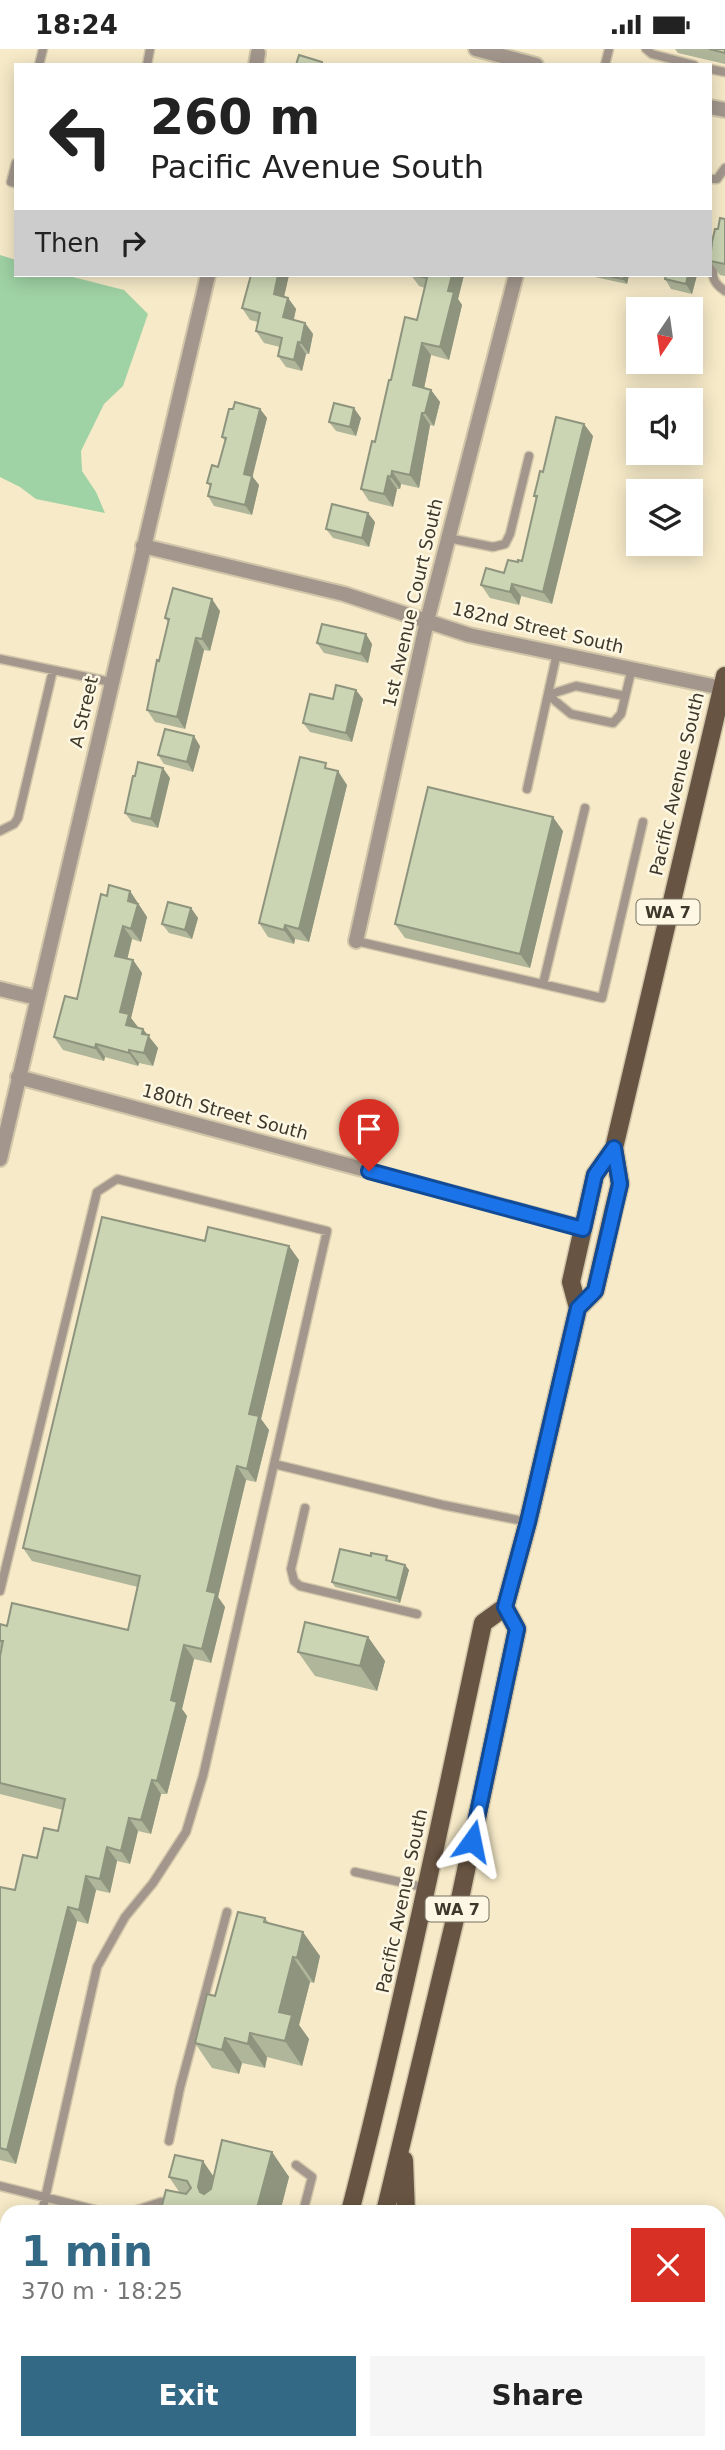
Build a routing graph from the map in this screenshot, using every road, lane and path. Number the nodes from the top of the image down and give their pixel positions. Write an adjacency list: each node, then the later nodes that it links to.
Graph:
1 (476, 49): 3 (street)
2 (646, 49): 4 (lane)
3 (528, 63)
4 (686, 63)
5 (725, 168): 6 (lane)
6 (712, 179)
7 (717, 249): 10 (lane)
8 (208, 277): 13 (street, A Street)
9 (515, 277): 12 (street, 1st Avenue Court South)
10 (725, 292)
11 (529, 456): 12 (lane)
12 (448, 538): 14 (street, 1st Avenue Court South)
13 (143, 546): 14 (street, 182nd Street South); 19 (street, A Street)
14 (427, 621): 15 (street, 182nd Street South); 27 (street, 1st Avenue Court South)
15 (557, 653): 17 (street, 182nd Street South); 21 (lane)
16 (0, 659): 18 (lane)
17 (632, 669): 20 (street, 182nd Street South); 22 (lane)
18 (53, 670): 19 (lane); 26 (lane)
19 (111, 682): 30 (street, A Street)
20 (724, 682): 32 (main road, Pacific Avenue South / WA 7)
21 (548, 695): 22 (lane); 22 (lane); 23 (lane)
22 (625, 696)
23 (527, 789)
24 (585, 808): 28 (lane)
25 (643, 822): 28 (lane)
26 (0, 831)
27 (356, 941): 28 (lane)
28 (543, 985)
29 (0, 989): 30 (street)
30 (37, 998): 31 (street, A Street)
31 (18, 1077): 33 (street, A Street); 34 (street, 180th Street South)
32 (614, 1148): 34 (main road, Pacific Avenue South / WA 7); 35 (main road, Pacific Avenue South / WA 7)
33 (0, 1159)
34 (583, 1229): 35 (main road, Pacific Avenue South / WA 7)
35 (578, 1308): 38 (main road, Pacific Avenue South / WA 7)
36 (274, 1464): 38 (lane); 39 (lane); 49 (lane)
37 (305, 1508): 41 (lane)
38 (528, 1522): 40 (main road, Pacific Avenue South / WA 7)
39 (0, 1591)
40 (505, 1607): 43 (main road, Pacific Avenue South / WA 7); 45 (main road, WA 7)
41 (417, 1614)
42 (355, 1872): 43 (lane)
43 (427, 1888): 55 (main road, Pacific Avenue South / WA 7)
44 (227, 1912): 46 (lane)
45 (403, 2137): 56 (main road, WA 7); 57 (main road)
46 (169, 2141)
47 (296, 2165): 54 (lane)
48 (0, 2186): 49 (lane)
49 (45, 2198): 50 (lane); 51 (lane)
50 (44, 2205)
51 (74, 2205)
52 (152, 2205): 53 (lane)
53 (174, 2205)
54 (305, 2205)
55 (352, 2205)
56 (387, 2205)
57 (407, 2205)

